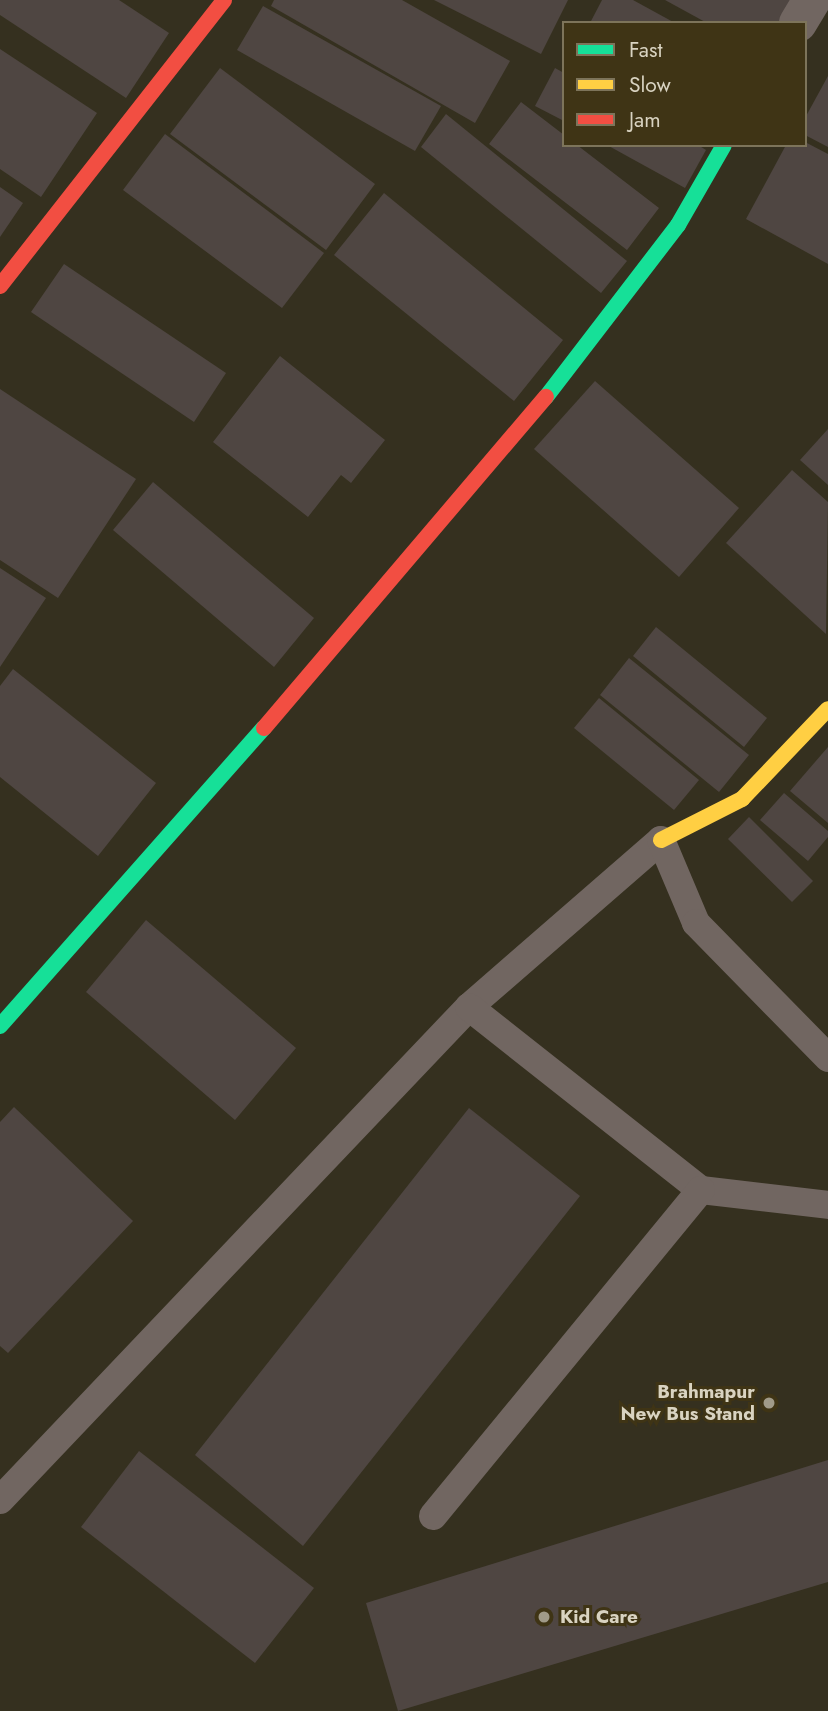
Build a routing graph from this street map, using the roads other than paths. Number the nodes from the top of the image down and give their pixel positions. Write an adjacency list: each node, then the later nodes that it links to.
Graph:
1 (223, 0): 5 (street)
2 (812, 0): 3 (street)
3 (800, 21)
4 (723, 147): 9 (street)
5 (0, 286)
6 (828, 709): 7 (street)
7 (661, 840): 8 (lane); 10 (lane)
8 (469, 1007): 11 (lane); 13 (lane)
9 (0, 1026)
10 (828, 1058)
11 (701, 1190): 12 (lane); 14 (lane)
12 (828, 1205)
13 (0, 1500)
14 (433, 1516)

